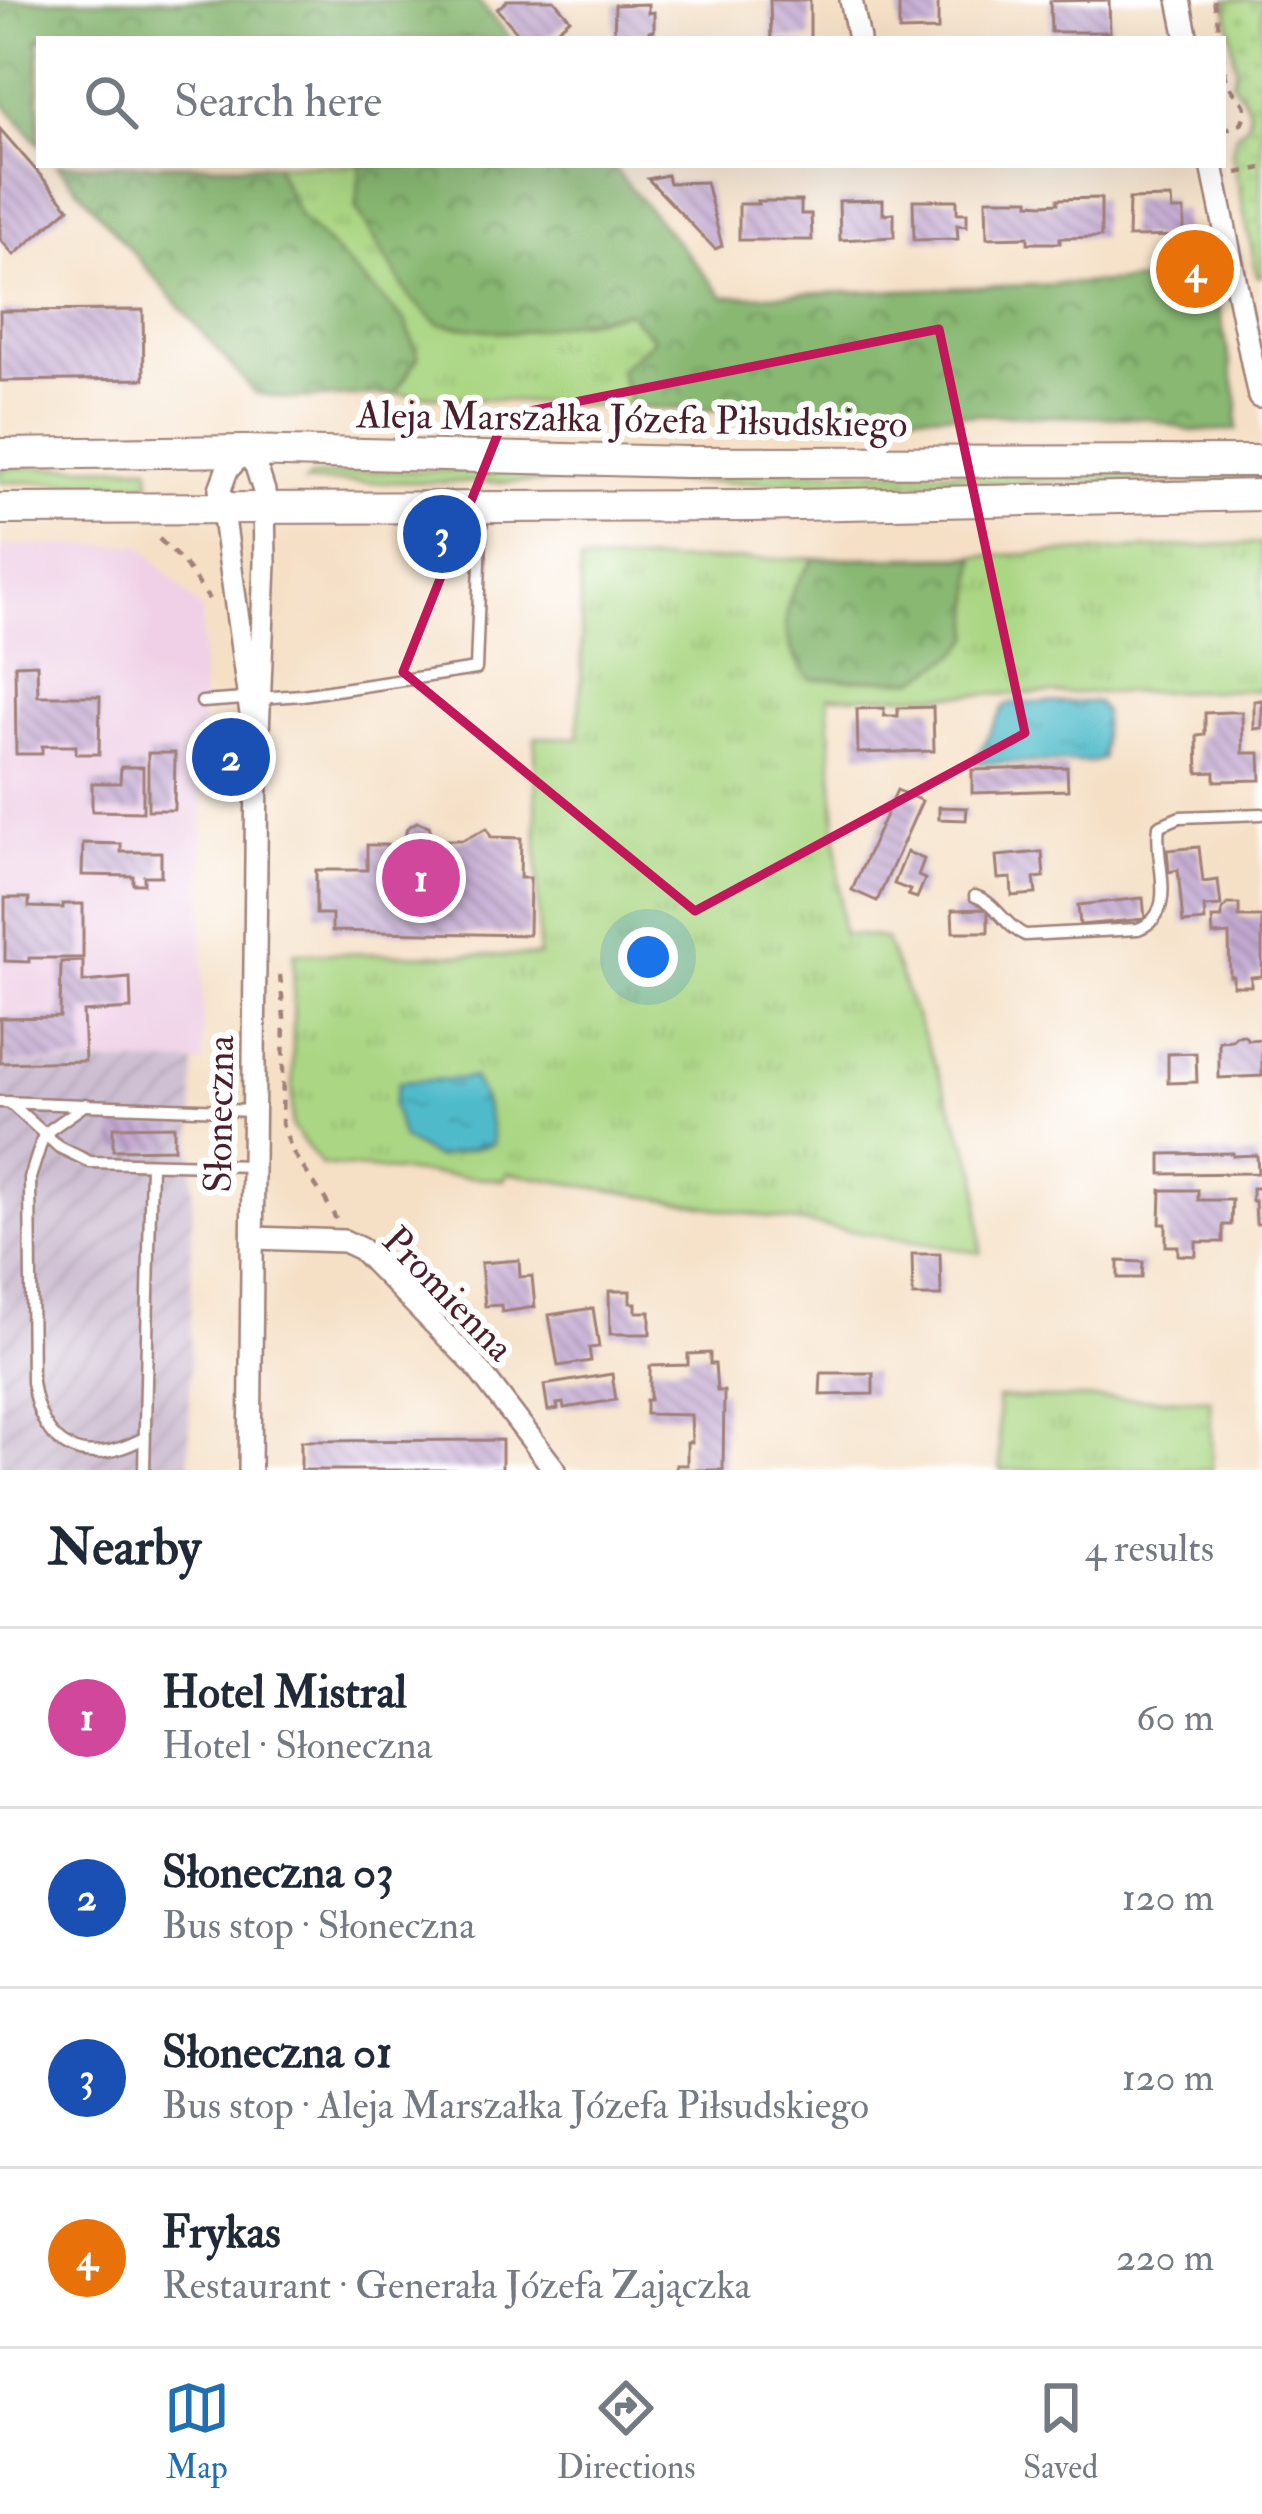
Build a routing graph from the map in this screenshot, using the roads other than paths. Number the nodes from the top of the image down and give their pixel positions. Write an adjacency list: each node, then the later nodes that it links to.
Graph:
1 (851, 0): 3 (street)
2 (1179, 0): 4 (street)
3 (858, 36)
4 (1186, 36)
5 (1222, 170): 6 (street)
6 (1259, 397)
7 (245, 451): 8 (main road, Aleja Marszałka Józefa Piłsudskiego); 9 (main road, Aleja Marszałka Józefa Piłsudskiego); 11 (street, Słoneczna); 13 (street)
8 (0, 454)
9 (1262, 460)
10 (1262, 495): 12 (main road, Aleja Marszałka Józefa Piłsudskiego)
11 (264, 506): 12 (main road, Aleja Marszałka Józefa Piłsudskiego); 13 (main road, Aleja Marszałka Józefa Piłsudskiego); 15 (street, Słoneczna)
12 (482, 506): 15 (lane)
13 (221, 507): 14 (main road, Aleja Marszałka Józefa Piłsudskiego); 15 (street, Słoneczna)
14 (0, 508)
15 (254, 698): 16 (lane); 21 (street, Słoneczna)
16 (202, 702)
17 (1262, 814): 18 (lane)
18 (975, 896)
19 (4, 1102): 20 (lane); 22 (lane)
20 (86, 1104): 21 (lane); 22 (lane)
21 (254, 1111): 24 (street, Słoneczna)
22 (44, 1134): 23 (lane); 27 (lane)
23 (151, 1164): 24 (lane); 26 (lane)
24 (254, 1166): 25 (street, Słoneczna)
25 (253, 1238): 30 (street, Słoneczna); 31 (street, Promienna)
26 (144, 1438): 28 (lane); 29 (lane)
27 (69, 1463)
28 (110, 1465)
29 (144, 1470)
30 (250, 1470)
31 (555, 1470)

